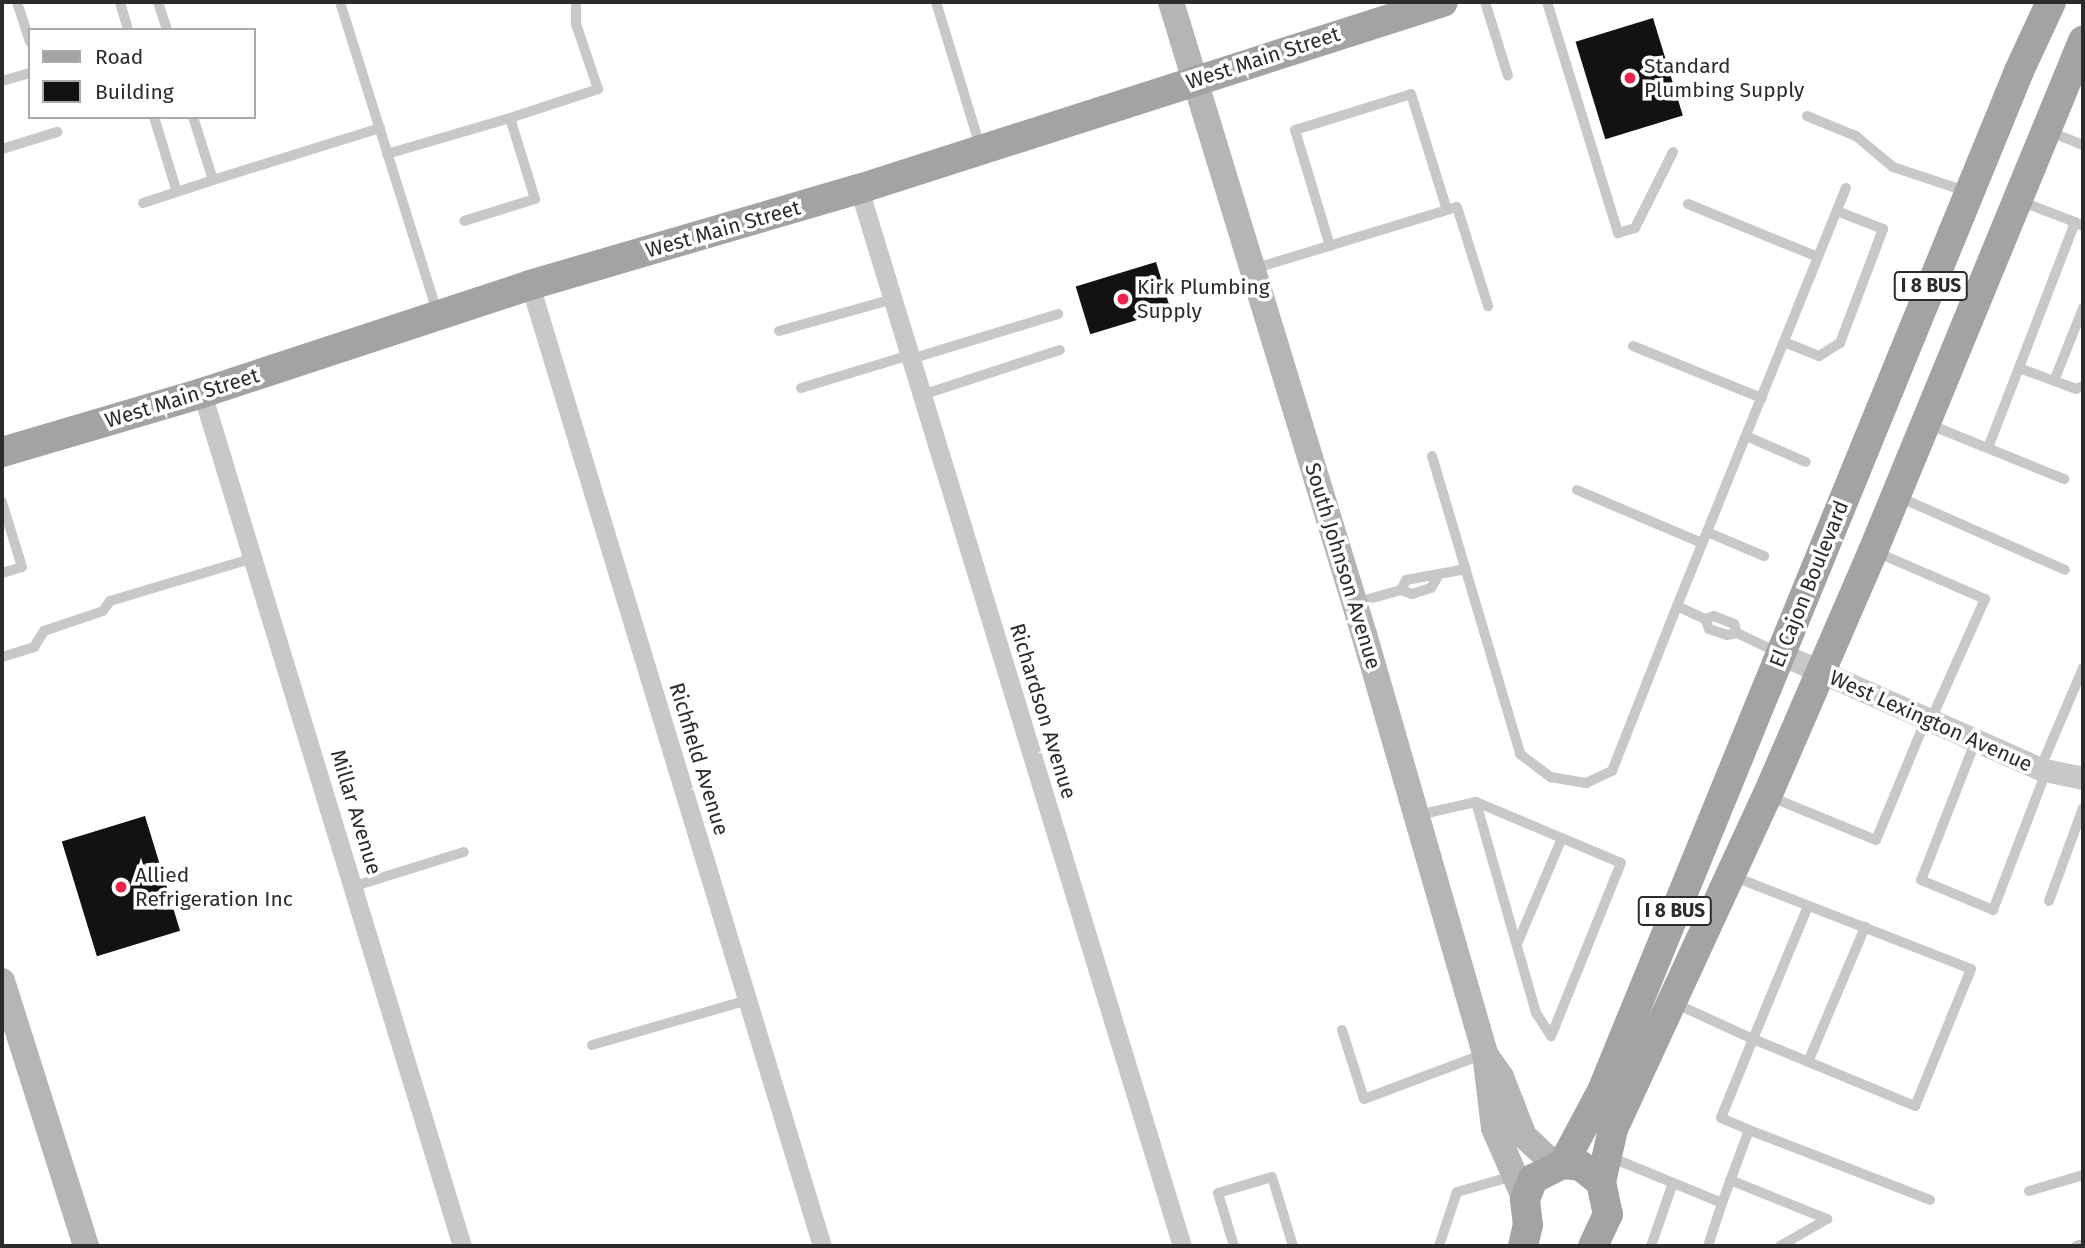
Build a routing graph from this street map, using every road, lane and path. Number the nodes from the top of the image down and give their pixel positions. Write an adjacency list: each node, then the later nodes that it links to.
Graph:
1 (17, 2): 14 (lane)
2 (120, 2): 12 (lane)
3 (158, 2): 13 (lane)
4 (340, 2): 24 (lane)
5 (576, 2): 21 (lane)
6 (936, 2): 29 (lane)
7 (1171, 2): 18 (main road, South Johnson Avenue)
8 (1443, 2): 18 (main road, West Main Street)
9 (1485, 2): 17 (lane)
10 (1547, 2): 30 (lane)
11 (2051, 2): 36 (main road, El Cajon Boulevard / I 8 BUS)
12 (127, 28)
13 (166, 28)
14 (28, 36)
15 (2081, 51): 25 (main road, El Cajon Boulevard / I 8 BUS)
16 (28, 74): 19 (lane)
17 (1508, 76)
18 (1195, 80): 29 (main road, West Main Street); 46 (main road, South Johnson Avenue)
19 (2, 81)
20 (1807, 116): 36 (lane)
21 (510, 118): 31 (lane); 42 (lane)
22 (155, 119): 35 (lane)
23 (195, 119): 32 (lane)
24 (380, 128): 31 (lane); 32 (lane)
25 (2044, 130): 27 (lane); 37 (main road, El Cajon Boulevard / I 8 BUS)
26 (57, 132): 28 (lane)
27 (2083, 145)
28 (2, 149)
29 (981, 149): 34 (main road, West Main Street)
30 (1673, 152)
31 (387, 154): 52 (lane)
32 (213, 180): 35 (lane)
33 (1846, 188): 41 (lane)
34 (859, 189): 47 (main road, West Main Street); 48 (street, Richardson Avenue)
35 (177, 192): 38 (lane)
36 (1969, 192): 85 (main road, El Cajon Boulevard / I 8 BUS)
37 (2016, 199): 43 (lane); 65 (main road, El Cajon Boulevard / I 8 BUS)
38 (143, 203)
39 (1688, 204): 45 (lane)
40 (1447, 210): 44 (lane); 44 (lane); 49 (lane)
41 (1837, 211): 45 (lane); 54 (lane)
42 (464, 221)
43 (2079, 224): 58 (lane)
44 (1330, 246): 46 (lane)
45 (1818, 257): 54 (lane)
46 (1253, 270): 83 (main road, South Johnson Avenue)
47 (530, 285): 52 (main road, West Main Street); 106 (street, Richfield Avenue)
48 (893, 299): 53 (lane); 57 (street, Richardson Avenue)
49 (1488, 306)
50 (2083, 307): 59 (lane)
51 (1058, 314): 57 (lane)
52 (438, 316): 62 (main road, West Main Street)
53 (779, 331)
54 (1784, 342): 64 (lane)
55 (1633, 346): 64 (lane)
56 (1060, 350): 63 (lane)
57 (911, 357): 61 (lane); 63 (street, Richardson Avenue)
58 (2019, 368): 59 (lane); 67 (lane)
59 (2054, 381): 60 (lane)
60 (2083, 386)
61 (801, 388)
62 (202, 393): 68 (main road, West Main Street); 79 (street, Millar Avenue)
63 (922, 395): 127 (street, Richardson Avenue)
64 (1762, 398): 66 (lane)
65 (1925, 423): 67 (lane); 73 (main road, El Cajon Boulevard / I 8 BUS)
66 (1746, 436): 70 (lane); 75 (lane)
67 (1988, 448): 71 (lane)
68 (2, 450)
69 (1433, 456): 80 (lane)
70 (1806, 462)
71 (2064, 479)
72 (1577, 490): 76 (lane)
73 (1895, 496): 77 (main road, El Cajon Boulevard / I 8 BUS); 81 (lane)
74 (2, 502): 82 (lane)
75 (1707, 532): 76 (lane); 78 (lane)
76 (1702, 543): 84 (lane)
77 (1873, 551): 88 (main road, El Cajon Boulevard / I 8 BUS); 89 (lane)
78 (1764, 556)
79 (253, 558): 86 (lane); 100 (street, Millar Avenue)
80 (1466, 569): 83 (lane); 84 (lane)
81 (2065, 570)
82 (2, 573)
83 (1355, 603): 96 (main road, South Johnson Avenue)
84 (1677, 606): 85 (lane)
85 (1781, 654): 88 (street, West Lexington Avenue); 114 (main road, El Cajon Boulevard / I 8 BUS)
86 (2, 657)
87 (2083, 668): 91 (lane)
88 (1819, 672): 89 (street, West Lexington Avenue); 93 (main road, El Cajon Boulevard / I 8 BUS)
89 (1929, 720): 90 (street, West Lexington Avenue); 93 (lane)
90 (1976, 739): 91 (street, West Lexington Avenue); 91 (lane)
91 (2043, 770): 92 (street, West Lexington Avenue)
92 (2083, 778)
93 (1767, 796): 99 (main road, El Cajon Boulevard / I 8 BUS)
94 (1476, 802): 96 (lane); 97 (lane); 104 (lane)
95 (2083, 808): 101 (lane)
96 (1413, 816): 111 (main road, South Johnson Avenue)
97 (1562, 838): 104 (lane); 104 (lane)
98 (464, 852): 100 (lane)
99 (1730, 876): 102 (lane); 107 (main road, El Cajon Boulevard / I 8 BUS)
100 (355, 886): 125 (street, Millar Avenue)
101 (2049, 901)
102 (1808, 906): 103 (lane); 109 (lane)
103 (1865, 927): 112 (lane); 112 (lane)
104 (1517, 944)
105 (2, 981): 124 (main road)
106 (748, 1000): 110 (lane); 126 (street, Richfield Avenue)
107 (1672, 1002): 109 (lane); 115 (main road, El Cajon Boulevard / I 8 BUS)
108 (1342, 1030): 111 (lane)
109 (1753, 1039): 112 (lane); 113 (lane)
110 (592, 1045)
111 (1485, 1054): 114 (main road, South Johnson Avenue); 119 (main road, South Johnson Avenue)
112 (1808, 1062)
113 (1749, 1130): 117 (lane); 121 (lane)
114 (1560, 1165): 115 (main road); 119 (main road, I 8 BUS)
115 (1604, 1168): 118 (lane); 132 (main road, I 8 BUS)
116 (2083, 1175): 120 (lane)
117 (1730, 1180): 122 (lane); 135 (lane)
118 (1673, 1183): 122 (lane); 133 (lane)
119 (1520, 1187): 130 (lane); 131 (main road)
120 (2029, 1192)
121 (1930, 1199)
122 (1722, 1202): 134 (lane)
123 (2083, 1244): 136 (lane)
124 (86, 1246)
125 (462, 1246)
126 (822, 1246)
127 (1182, 1246)
128 (1234, 1246): 129 (lane)
129 (1293, 1246)
130 (1439, 1246)
131 (1523, 1246)
132 (1592, 1246)
133 (1651, 1246)
134 (1708, 1246)
135 (1780, 1246)
136 (2077, 1246)

